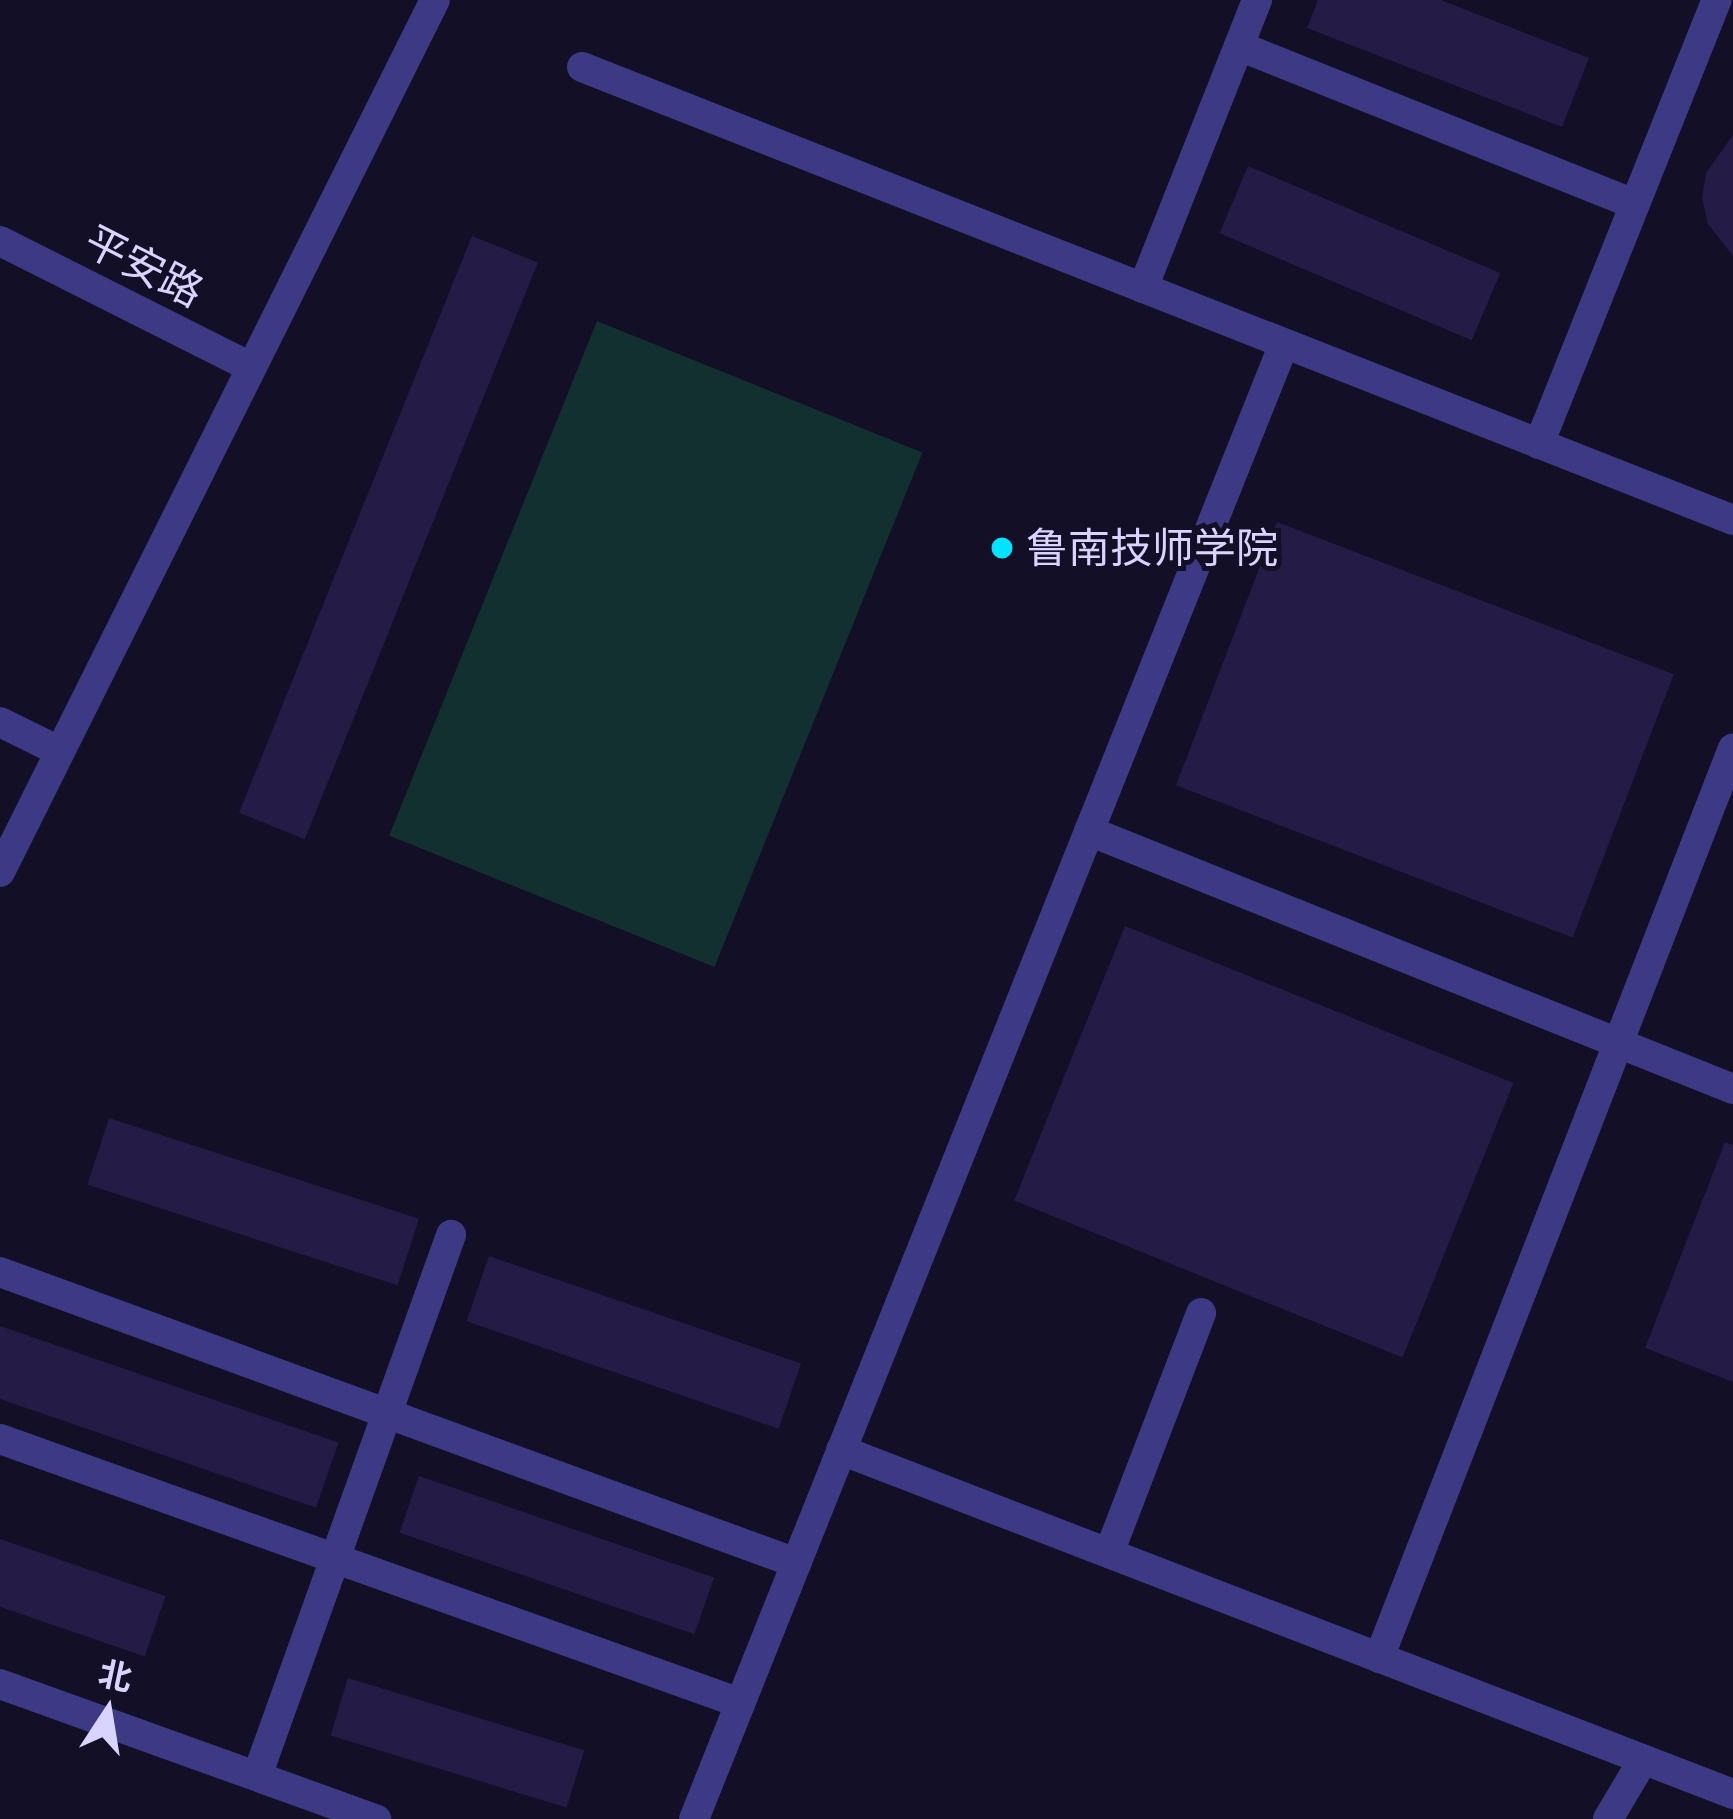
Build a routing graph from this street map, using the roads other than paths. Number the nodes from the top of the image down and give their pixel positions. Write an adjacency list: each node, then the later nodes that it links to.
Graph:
1 (435, 0): 10 (street)
2 (1257, 0): 4 (street)
3 (1717, 0): 6 (street)
4 (1239, 46): 6 (street); 8 (street)
5 (582, 67): 8 (street)
6 (1635, 204): 11 (street)
7 (0, 241): 10 (street, 平安路)
8 (1143, 288): 9 (street)
9 (1284, 344): 11 (street); 16 (street)
10 (249, 366): 15 (street)
11 (1539, 444): 12 (street)
12 (1733, 520)
13 (0, 722): 15 (street)
14 (1733, 748): 18 (street)
15 (59, 751): 17 (street)
16 (1089, 831): 18 (street); 25 (street)
17 (0, 872)
18 (1618, 1044): 19 (street); 29 (street)
19 (1733, 1089)
20 (452, 1235): 23 (street)
21 (0, 1272): 23 (street)
22 (1201, 1313): 26 (street)
23 (387, 1414): 27 (street); 28 (street)
24 (0, 1439): 27 (street)
25 (842, 1450): 26 (street); 28 (street)
26 (1109, 1553): 29 (street)
27 (335, 1558): 31 (street); 33 (street)
28 (796, 1563): 31 (street)
29 (1379, 1658): 32 (street)
30 (0, 1684): 33 (street)
31 (740, 1703): 36 (street)
32 (1643, 1760): 34 (street); 37 (street)
33 (256, 1776): 35 (street)
34 (1733, 1794)
35 (376, 1819)
36 (694, 1819)
37 (1608, 1819)

